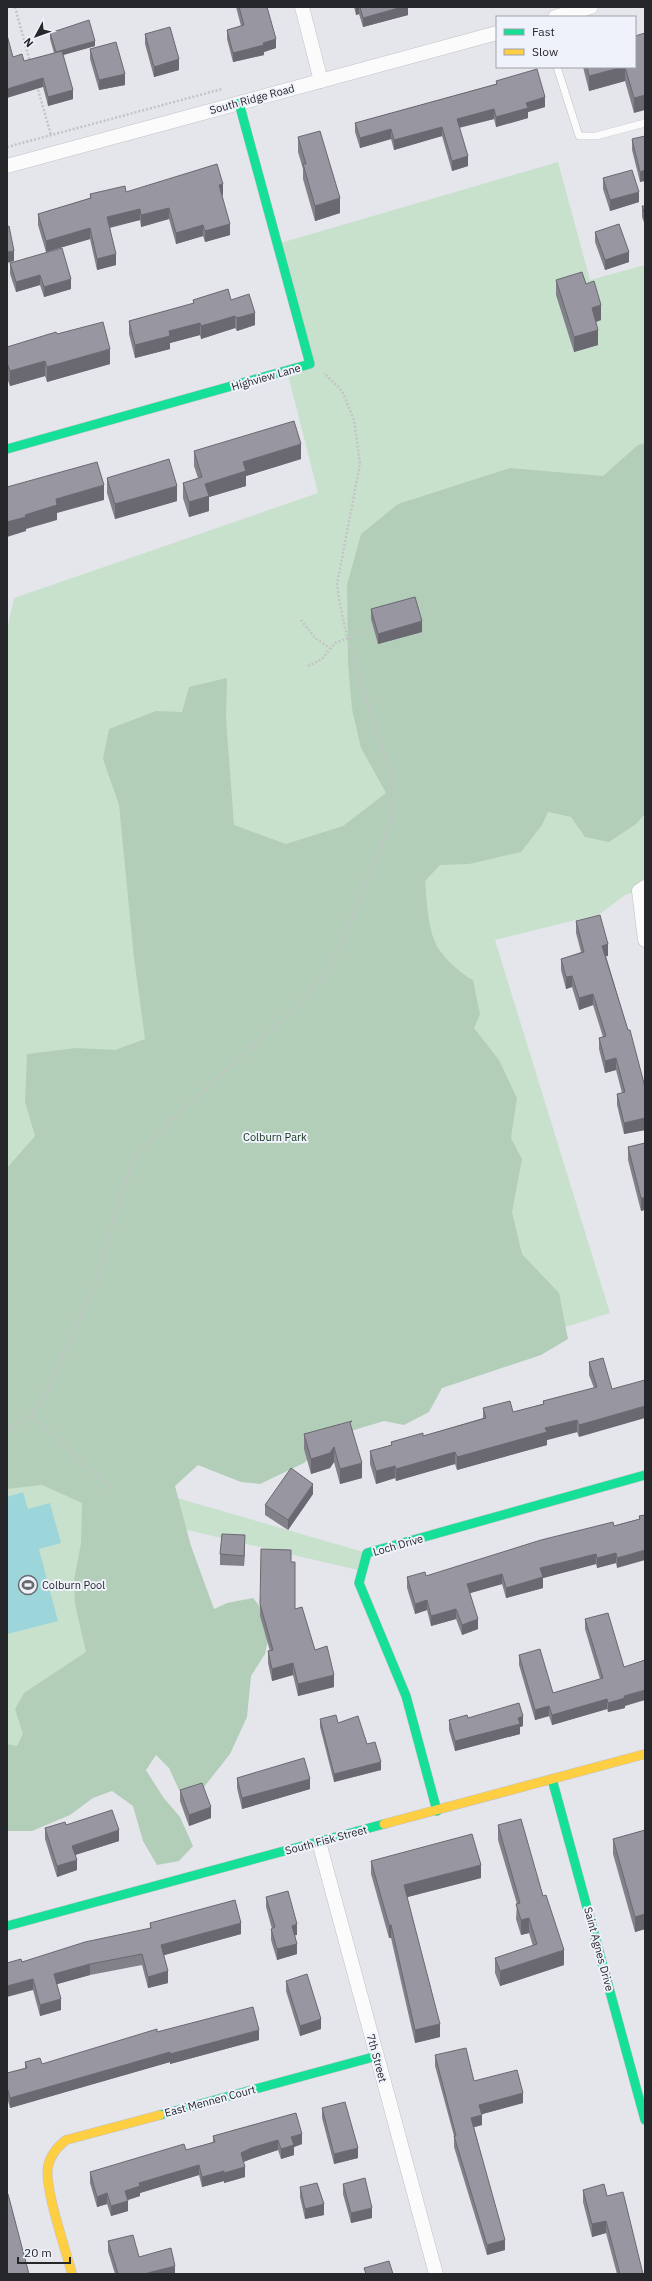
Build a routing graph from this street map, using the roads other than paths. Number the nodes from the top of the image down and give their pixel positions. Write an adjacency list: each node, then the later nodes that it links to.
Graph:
1 (302, 7): 6 (street)
2 (591, 7): 3 (street)
3 (558, 16)
4 (496, 33): 6 (street, South Ridge Road)
5 (557, 68): 8 (lane)
6 (321, 81): 7 (street, South Ridge Road)
7 (239, 103): 9 (street, South Ridge Road); 10 (street, Highview Lane)
8 (645, 123)
9 (7, 166)
10 (7, 449)
11 (645, 887): 12 (street)
12 (645, 940)
13 (645, 1475): 16 (street, Loch Drive)
14 (645, 1754): 15 (street, South Fisk Street)
15 (552, 1779): 16 (street, South Fisk Street); 20 (street, Saint Agnes Drive)
16 (437, 1811): 17 (street, South Fisk Street)
17 (319, 1842): 18 (street, South Fisk Street); 19 (street, 7th Street)
18 (7, 1926)
19 (377, 2056): 21 (street, East Mennen Court); 22 (street, 7th Street)
20 (645, 2120)
21 (72, 2274)
22 (436, 2274)

